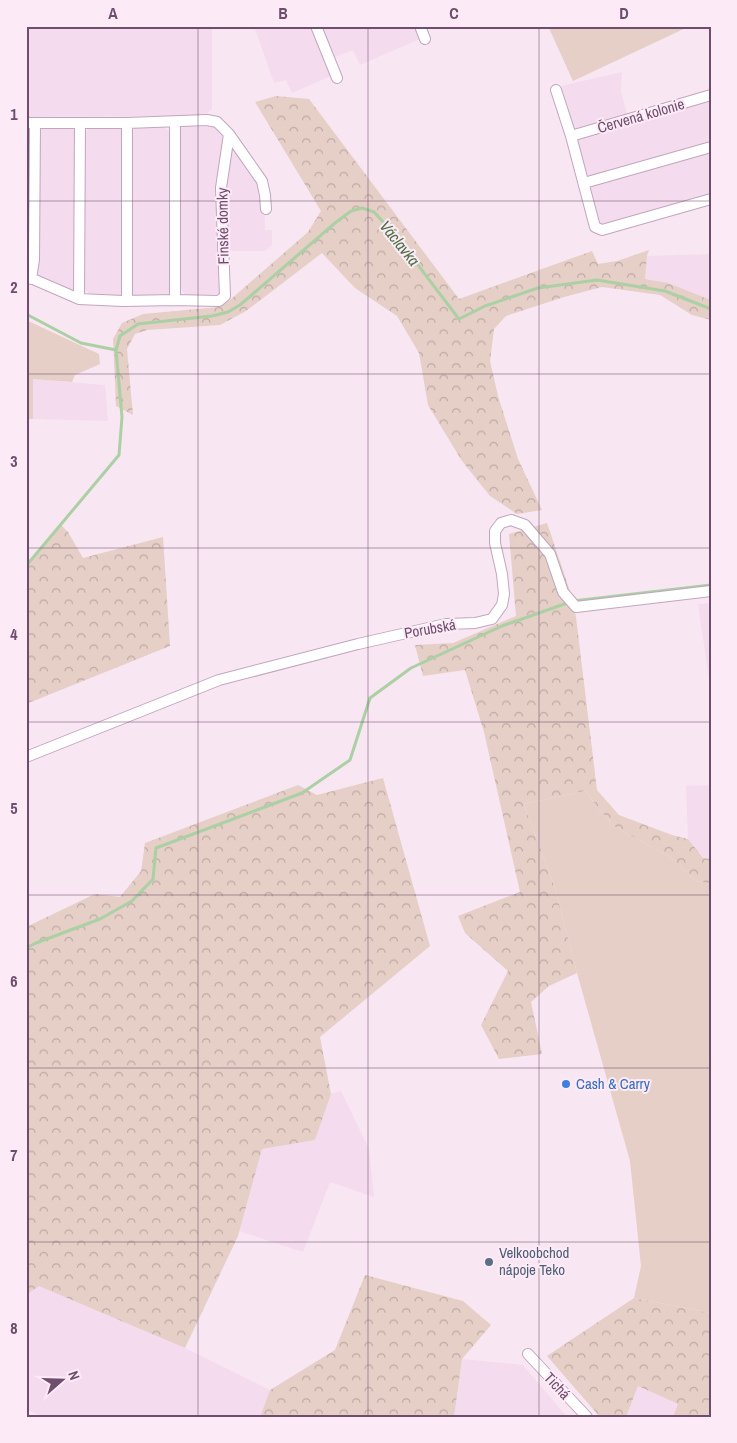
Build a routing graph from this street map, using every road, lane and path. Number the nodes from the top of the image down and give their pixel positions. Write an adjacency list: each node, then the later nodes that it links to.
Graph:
1 (316, 26): 4 (street)
2 (420, 26): 3 (street)
3 (425, 39)
4 (337, 78)
5 (556, 90): 12 (street)
6 (711, 95): 12 (street, Červená kolonie)
7 (175, 122): 10 (street, Finské domky); 11 (street, Finské domky); 19 (street)
8 (31, 123): 9 (street, Finské domky); 17 (street, Finské domky)
9 (80, 123): 10 (street, Finské domky); 18 (street)
10 (127, 123): 20 (street)
11 (229, 134): 16 (street); 19 (street, Finské domky)
12 (570, 136): 14 (street)
13 (711, 147): 14 (street)
14 (584, 183): 15 (street)
15 (711, 199)
16 (266, 209)
17 (29, 277): 18 (street, Finské domky)
18 (79, 299): 20 (street, Finské domky)
19 (175, 300): 20 (street, Finské domky)
20 (127, 301)
21 (711, 592): 22 (street, Porubská)
22 (26, 756)
23 (528, 1354): 24 (street, Tichá)
24 (586, 1417)

